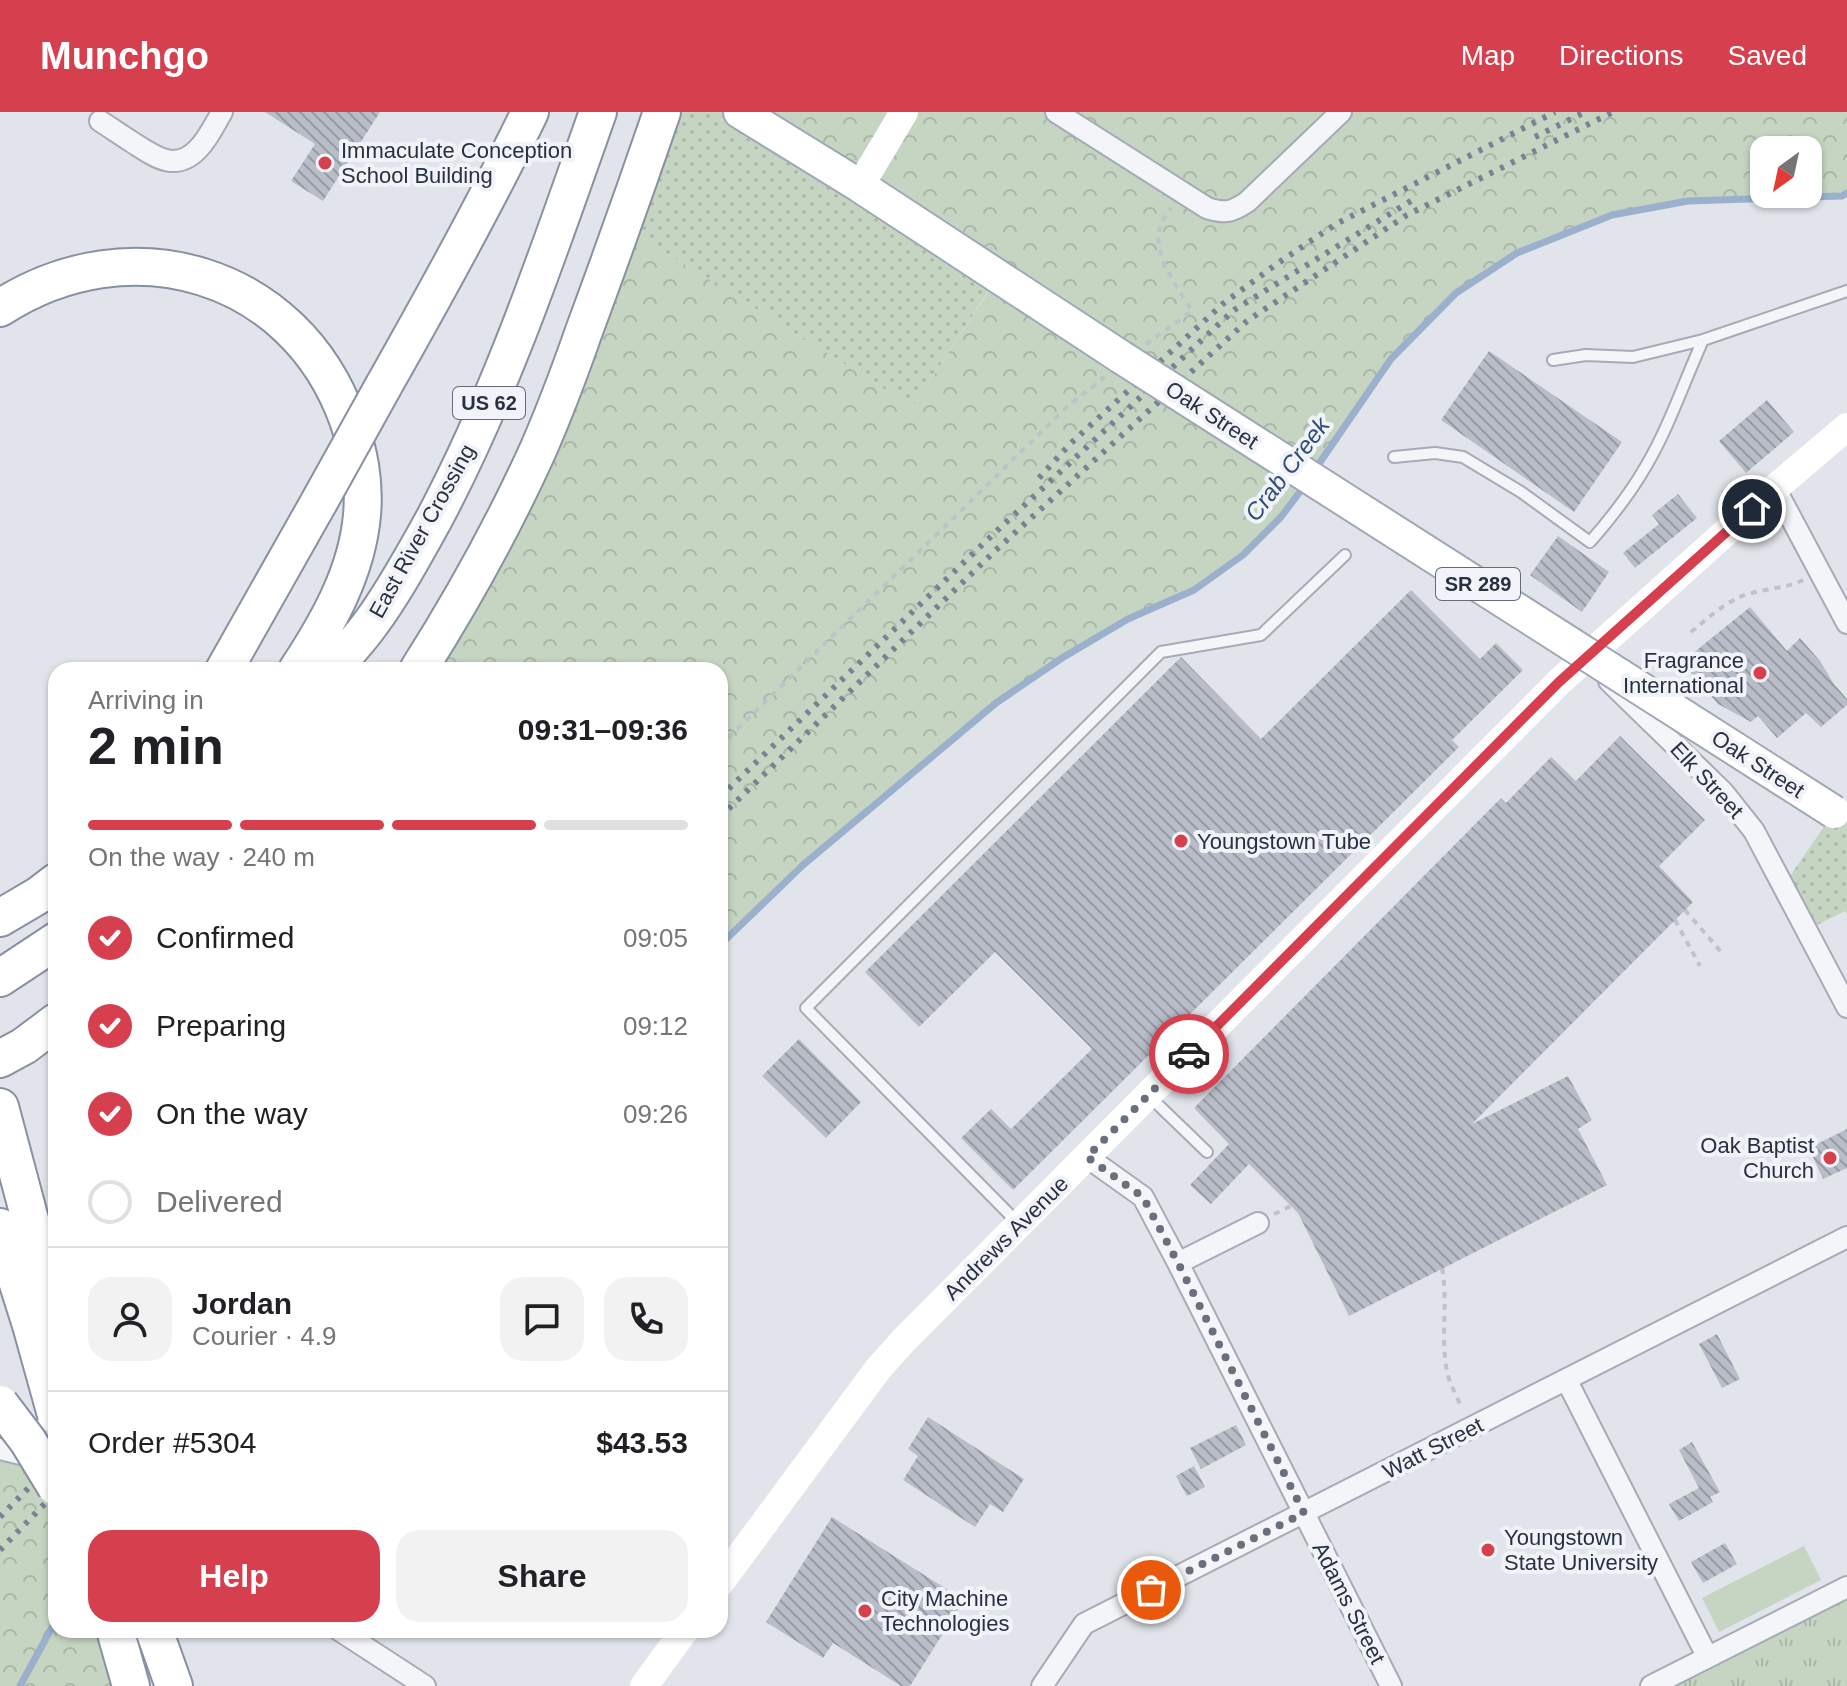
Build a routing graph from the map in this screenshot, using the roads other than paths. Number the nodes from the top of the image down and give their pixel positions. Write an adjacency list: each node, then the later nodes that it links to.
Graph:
1 (222, 112): 9 (street)
2 (530, 112): 21 (highway, bridge)
3 (598, 112): 23 (highway, East River Crossing / US 62)
4 (662, 112): 24 (highway, US 62)
5 (740, 112): 10 (main road, Oak Street / SR 289)
6 (904, 112): 10 (street)
7 (1056, 112): 8 (street)
8 (1341, 112)
9 (100, 121)
10 (860, 186): 25 (main road, Oak Street / SR 289, bridge)
11 (1847, 291): 13 (lane)
12 (0, 308): 22 (highway)
13 (1703, 340): 14 (lane); 16 (lane)
14 (1553, 360)
15 (1847, 427): 17 (street, Andrews Avenue)
16 (1394, 457)
17 (1775, 488): 19 (street); 20 (street, Andrews Avenue)
18 (1345, 555): 38 (lane)
19 (1847, 623)
20 (1581, 661): 30 (street, Elk Street); 33 (street, Andrews Avenue)
21 (229, 662)
22 (302, 662)
23 (338, 662)
24 (423, 662)
25 (1840, 817)
26 (48, 888): 27 (highway)
27 (0, 918)
28 (48, 946): 29 (highway)
29 (0, 978)
30 (1847, 1007)
31 (48, 1028): 32 (highway)
32 (0, 1059)
33 (1148, 1095): 35 (lane); 36 (street, Andrews Avenue)
34 (2, 1113): 42 (highway)
35 (1207, 1152)
36 (1087, 1157): 38 (street, Andrews Avenue); 41 (street, Adams Street)
37 (1258, 1223): 41 (street)
38 (1020, 1224): 50 (street, Andrews Avenue)
39 (0, 1227): 42 (highway)
40 (1847, 1237): 44 (street, Watt Street)
41 (1178, 1263): 49 (street, Adams Street)
42 (45, 1311): 43 (highway, bridge)
43 (48, 1339)
44 (1567, 1381): 49 (street, Watt Street); 56 (street)
45 (0, 1404): 48 (highway, bridge)
46 (0, 1449): 47 (street)
47 (48, 1461)
48 (48, 1474)
49 (1304, 1513): 61 (street, Watt Street); 62 (street, Adams Street)
50 (728, 1572)
51 (1847, 1587): 56 (street)
52 (117, 1638): 57 (highway)
53 (157, 1638): 58 (highway)
54 (351, 1638): 59 (street)
55 (679, 1638): 60 (street)
56 (1707, 1656): 63 (street)
57 (131, 1686)
58 (174, 1686)
59 (425, 1686)
60 (644, 1686)
61 (1042, 1686)
62 (1391, 1686)
63 (1651, 1686)

